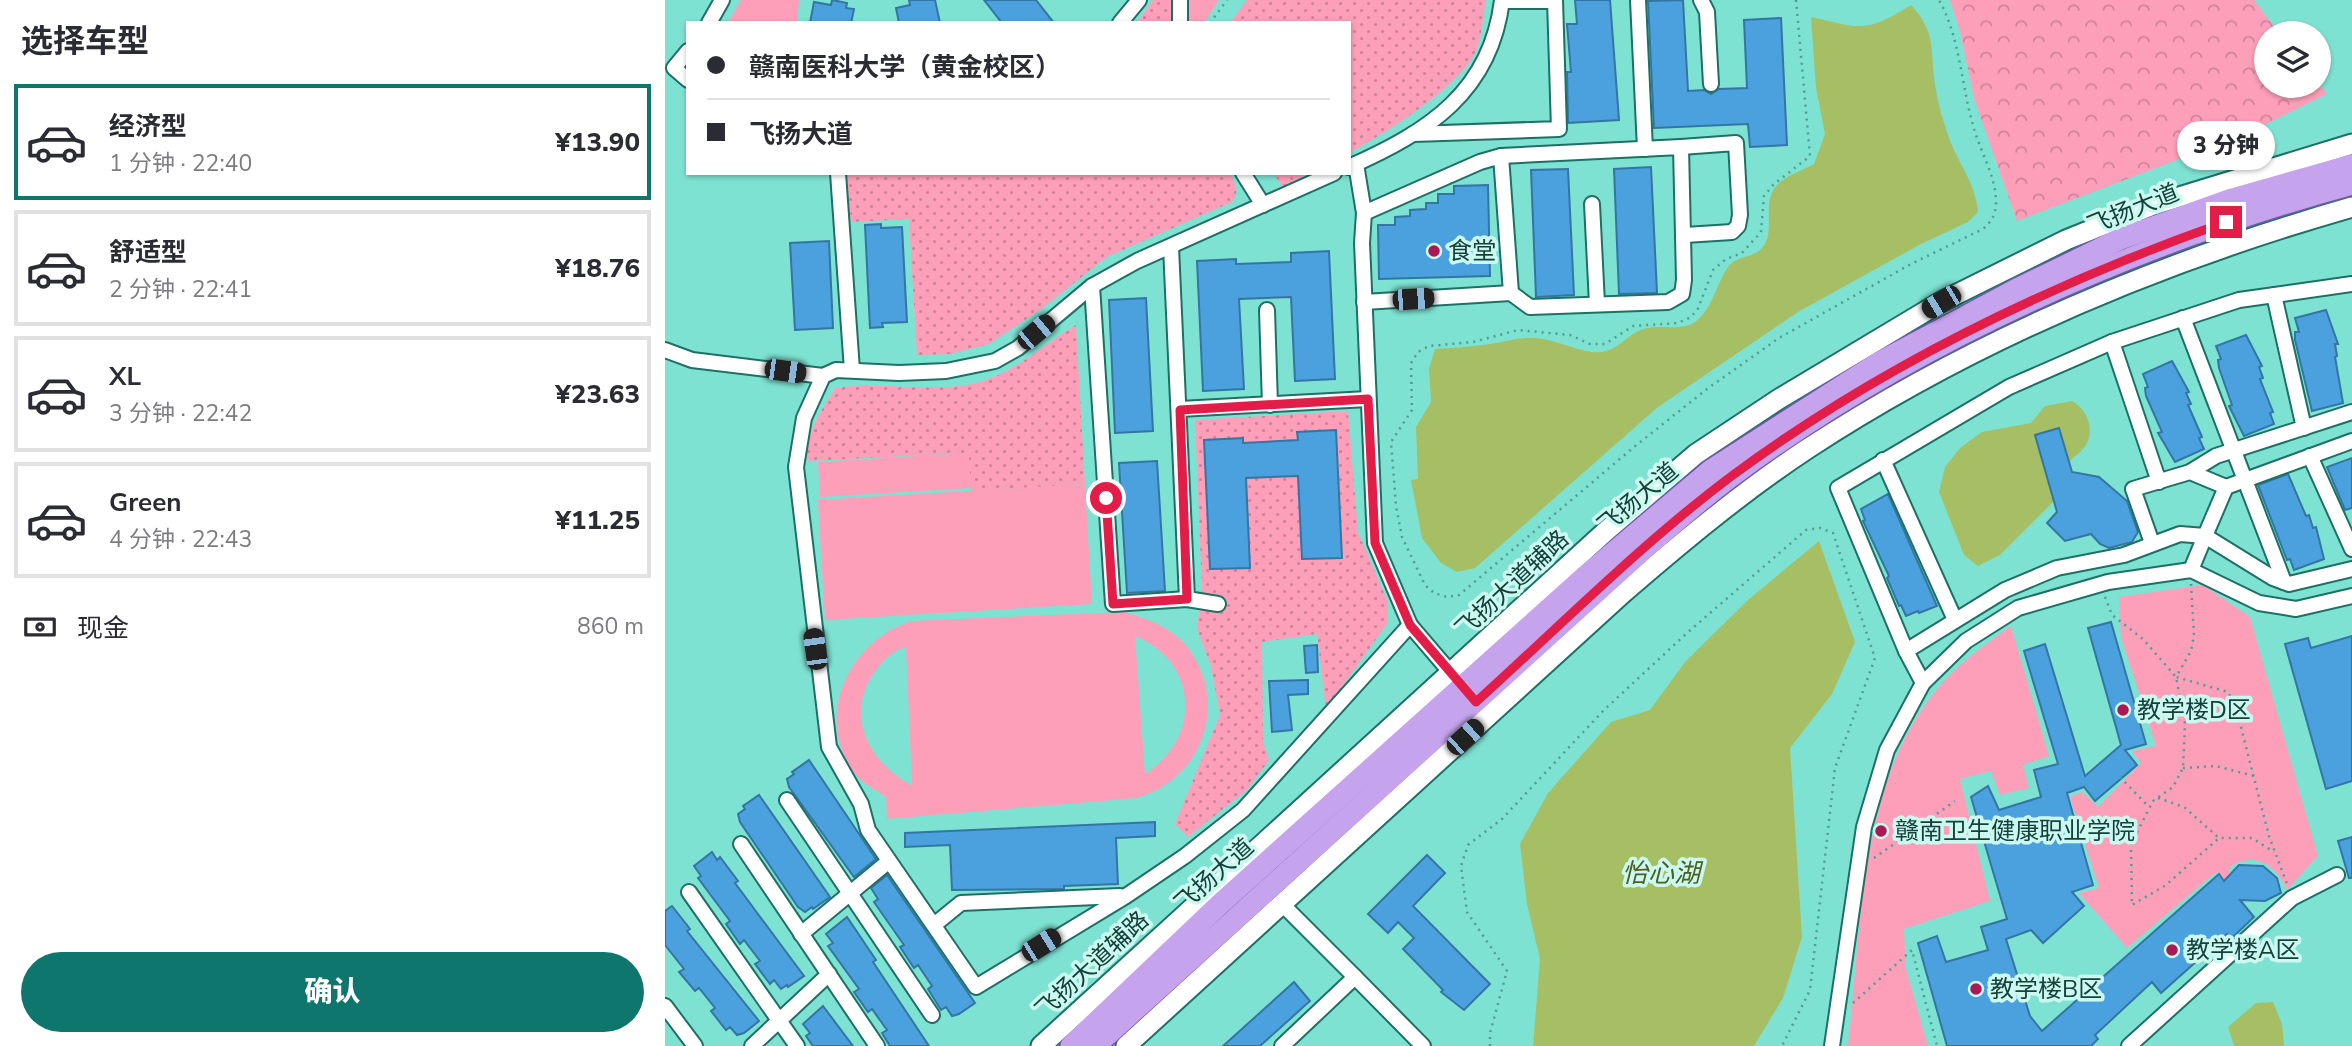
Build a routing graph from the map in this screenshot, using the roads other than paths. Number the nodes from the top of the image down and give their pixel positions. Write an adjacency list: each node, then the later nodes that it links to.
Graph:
1 (722, 0): 8 (street)
2 (1139, 0): 9 (street)
3 (1180, 0): 10 (street)
4 (1502, 0): 5 (street); 15 (street)
5 (1555, 0): 15 (street)
6 (1638, 0): 18 (street)
7 (1700, 0): 14 (street)
8 (710, 21)
9 (1123, 21)
10 (1180, 21)
11 (686, 53): 12 (street)
12 (670, 72): 13 (street)
13 (686, 79)
14 (1711, 84)
15 (1413, 134): 20 (street)
16 (2352, 144): 22 (street, 飞扬大道辅路)
17 (1681, 147): 18 (street); 34 (street); 34 (street)
18 (1645, 149): 19 (street)
19 (1501, 156): 33 (street); 43 (street)
20 (1352, 165): 33 (street)
21 (2352, 165): 23 (main road, 飞扬大道)
22 (2252, 173): 23 (street); 31 (street, 飞扬大道辅路)
23 (2320, 174): 35 (main road, 飞扬大道)
24 (838, 175): 52 (street)
25 (1244, 175): 30 (street)
26 (1330, 175): 30 (street)
27 (2352, 184): 29 (main road, 飞扬大道)
28 (1592, 204): 47 (street)
29 (2277, 204): 37 (street); 40 (main road, 飞扬大道)
30 (1263, 205): 36 (street)
31 (2153, 205): 35 (street); 46 (street, 飞扬大道辅路)
32 (2352, 207): 37 (street)
33 (1364, 213): 45 (street)
34 (1685, 235): 47 (street)
35 (2120, 239): 42 (main road, 飞扬大道)
36 (1171, 247): 39 (street); 56 (street)
37 (2218, 247): 38 (street)
38 (2122, 284): 40 (street); 68 (street)
39 (1092, 286): 52 (street); 79 (street)
40 (2056, 288): 64 (main road, 飞扬大道)
41 (2351, 288): 44 (street)
42 (2015, 290): 46 (street); 75 (main road, 飞扬大道)
43 (1511, 293): 45 (street); 47 (street)
44 (2274, 295): 49 (street); 58 (street)
45 (1364, 302): 54 (street)
46 (1941, 302): 69 (street, 飞扬大道辅路)
47 (1597, 304)
48 (1267, 310): 55 (street)
49 (2183, 318): 50 (street); 60 (street)
50 (2112, 342): 62 (street); 66 (street)
51 (665, 350): 53 (street)
52 (852, 370): 53 (street)
53 (823, 376): 92 (street)
54 (1368, 399): 55 (street); 83 (street)
55 (1270, 404): 56 (street)
56 (1180, 410): 79 (street)
57 (2352, 412): 58 (street)
58 (2304, 428): 60 (street)
59 (2352, 441): 61 (street)
60 (2233, 450): 63 (street); 65 (street)
61 (2310, 456): 65 (street); 72 (street)
62 (1883, 460): 81 (street); 84 (street)
63 (2190, 472): 66 (street); 67 (street)
64 (1733, 475): 68 (street); 82 (main road, 飞扬大道)
65 (2245, 480): 67 (street); 76 (street)
66 (2159, 482): 71 (street)
67 (2226, 487): 70 (street)
68 (1698, 528): 77 (street)
69 (1606, 531): 75 (street); 86 (street, 飞扬大道辅路)
70 (2205, 536): 71 (street); 74 (street); 76 (street)
71 (2152, 543): 81 (street)
72 (2352, 549)
73 (2352, 569): 76 (street)
74 (2191, 570): 78 (street); 85 (street)
75 (1582, 579): 86 (main road, 飞扬大道)
76 (2284, 582)
77 (1623, 593): 82 (street); 93 (street)
78 (2352, 596)
79 (1187, 599): 80 (street)
80 (1218, 604)
81 (1955, 620): 84 (street)
82 (1565, 622): 86 (main road, 飞扬大道)
83 (1410, 625): 86 (street); 98 (street)
84 (1906, 651): 85 (street)
85 (1923, 683): 120 (street)
86 (1463, 688): 87 (main road, 飞扬大道); 88 (street, 飞扬大道辅路); 90 (main road, 飞扬大道)
87 (1376, 767): 88 (street); 100 (main road, 飞扬大道)
88 (1313, 796): 94 (street, 飞扬大道辅路)
89 (787, 800): 97 (street)
90 (1357, 809): 93 (street); 106 (main road, 飞扬大道)
91 (741, 844): 102 (street)
92 (889, 861): 97 (street); 101 (street)
93 (1326, 863): 99 (street)
94 (1239, 864): 100 (street); 114 (street, 飞扬大道辅路)
95 (2337, 875): 121 (street)
96 (689, 892): 109 (street)
97 (850, 893): 102 (street); 108 (street)
98 (1125, 896): 101 (street); 101 (street)
99 (1281, 904): 103 (street); 105 (street)
100 (1219, 905): 115 (main road, 飞扬大道)
101 (934, 925)
102 (801, 934): 104 (street)
103 (1208, 969): 106 (street); 117 (street)
104 (828, 974): 109 (street); 113 (street)
105 (1355, 977): 118 (street); 119 (street)
106 (1153, 992): 116 (main road, 飞扬大道)
107 (665, 1006): 110 (street)
108 (932, 1015)
109 (779, 1020): 111 (street); 112 (street)
110 (695, 1046)
111 (752, 1046)
112 (797, 1046)
113 (877, 1046)
114 (1041, 1046)
115 (1071, 1046)
116 (1095, 1046)
117 (1126, 1046)
118 (1282, 1046)
119 (1423, 1046)
120 (1832, 1046)
121 (2129, 1046)

